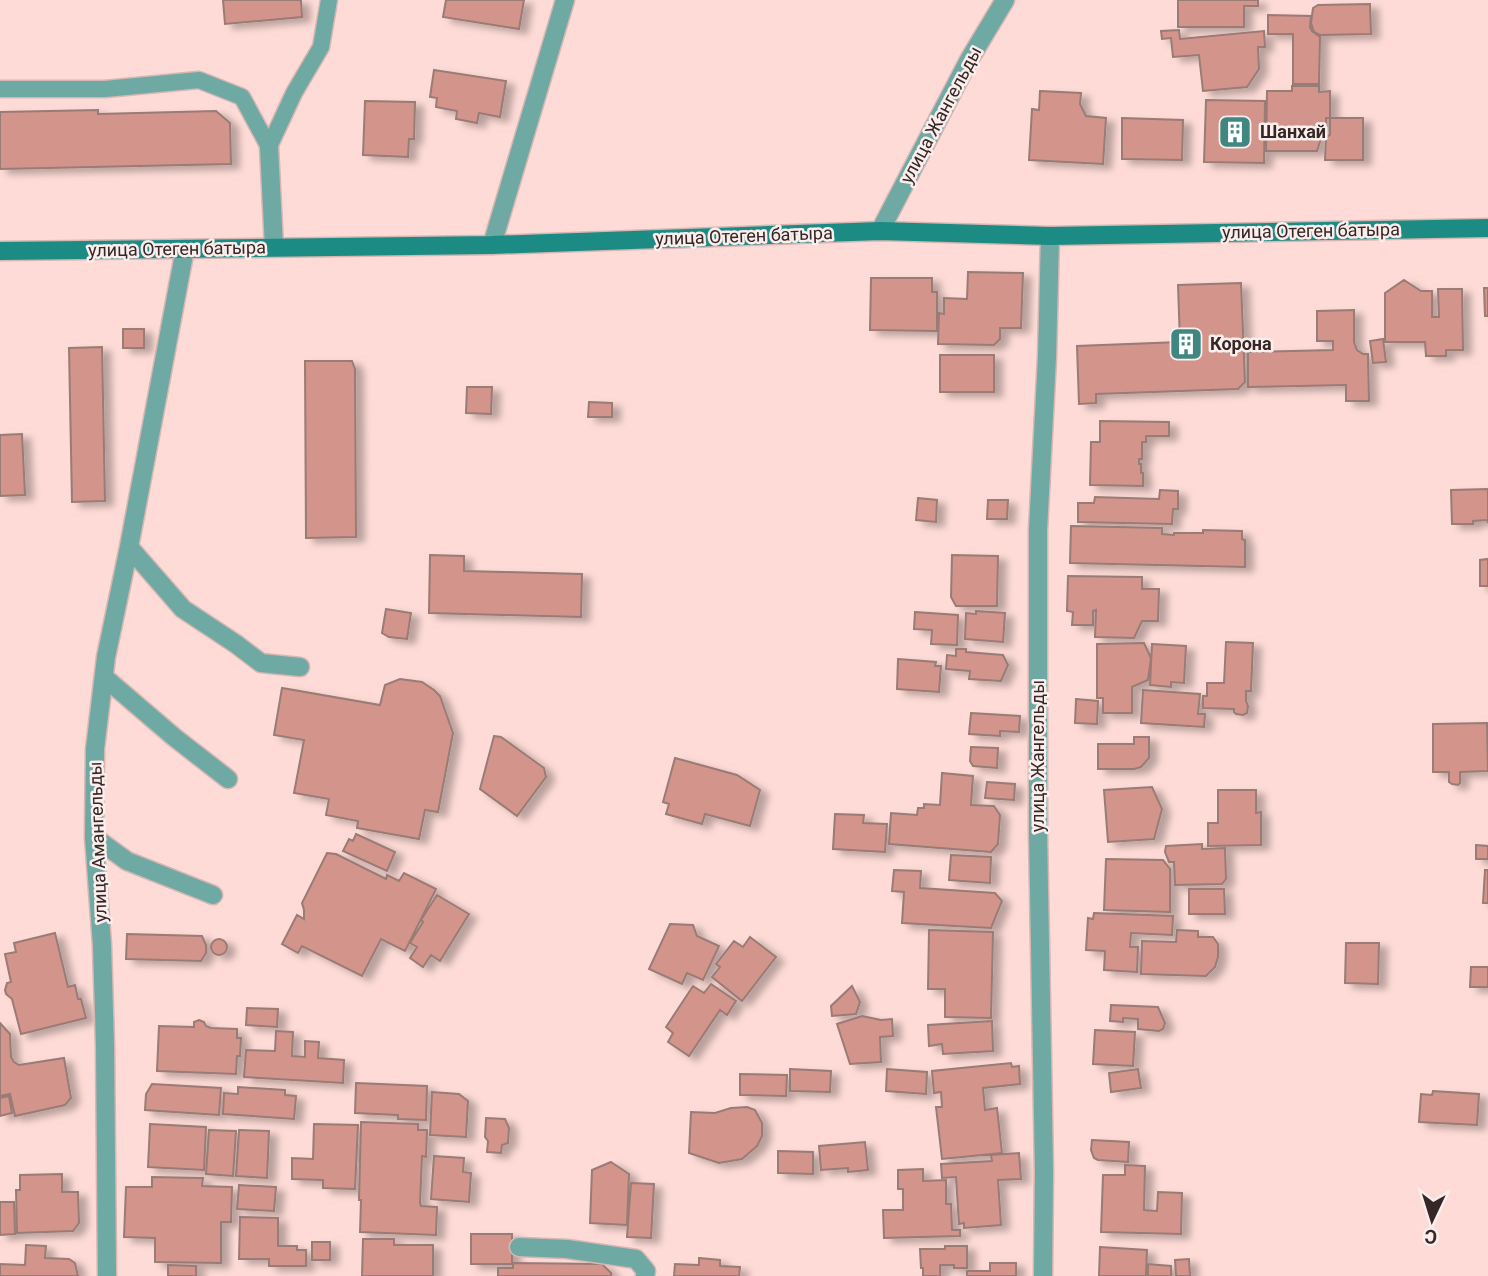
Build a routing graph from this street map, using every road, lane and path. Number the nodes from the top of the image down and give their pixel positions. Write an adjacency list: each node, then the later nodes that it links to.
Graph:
1 (329, 0): 5 (lane)
2 (565, 0): 9 (street)
3 (1005, 0): 7 (street, улица Жангельды)
4 (0, 89): 5 (lane)
5 (269, 147): 10 (street)
6 (1488, 228): 8 (main road, улица Отеген батыра)
7 (880, 231): 8 (main road, улица Отеген батыра); 9 (main road, улица Отеген батыра)
8 (1050, 236): 22 (street, улица Жангельды)
9 (492, 244): 10 (main road, улица Отеген батыра)
10 (274, 247): 11 (main road, улица Отеген батыра)
11 (184, 249): 12 (main road, улица Отеген батыра); 13 (street, улица Амангельды)
12 (0, 251)
13 (129, 547): 14 (street); 15 (street, улица Амангельды)
14 (300, 667)
15 (104, 677): 16 (street); 17 (street, улица Амангельды)
16 (228, 779)
17 (94, 837): 18 (street); 20 (street, улица Амангельды)
18 (213, 895)
19 (519, 1247): 21 (street)
20 (107, 1276)
21 (645, 1276)
22 (1043, 1276)

